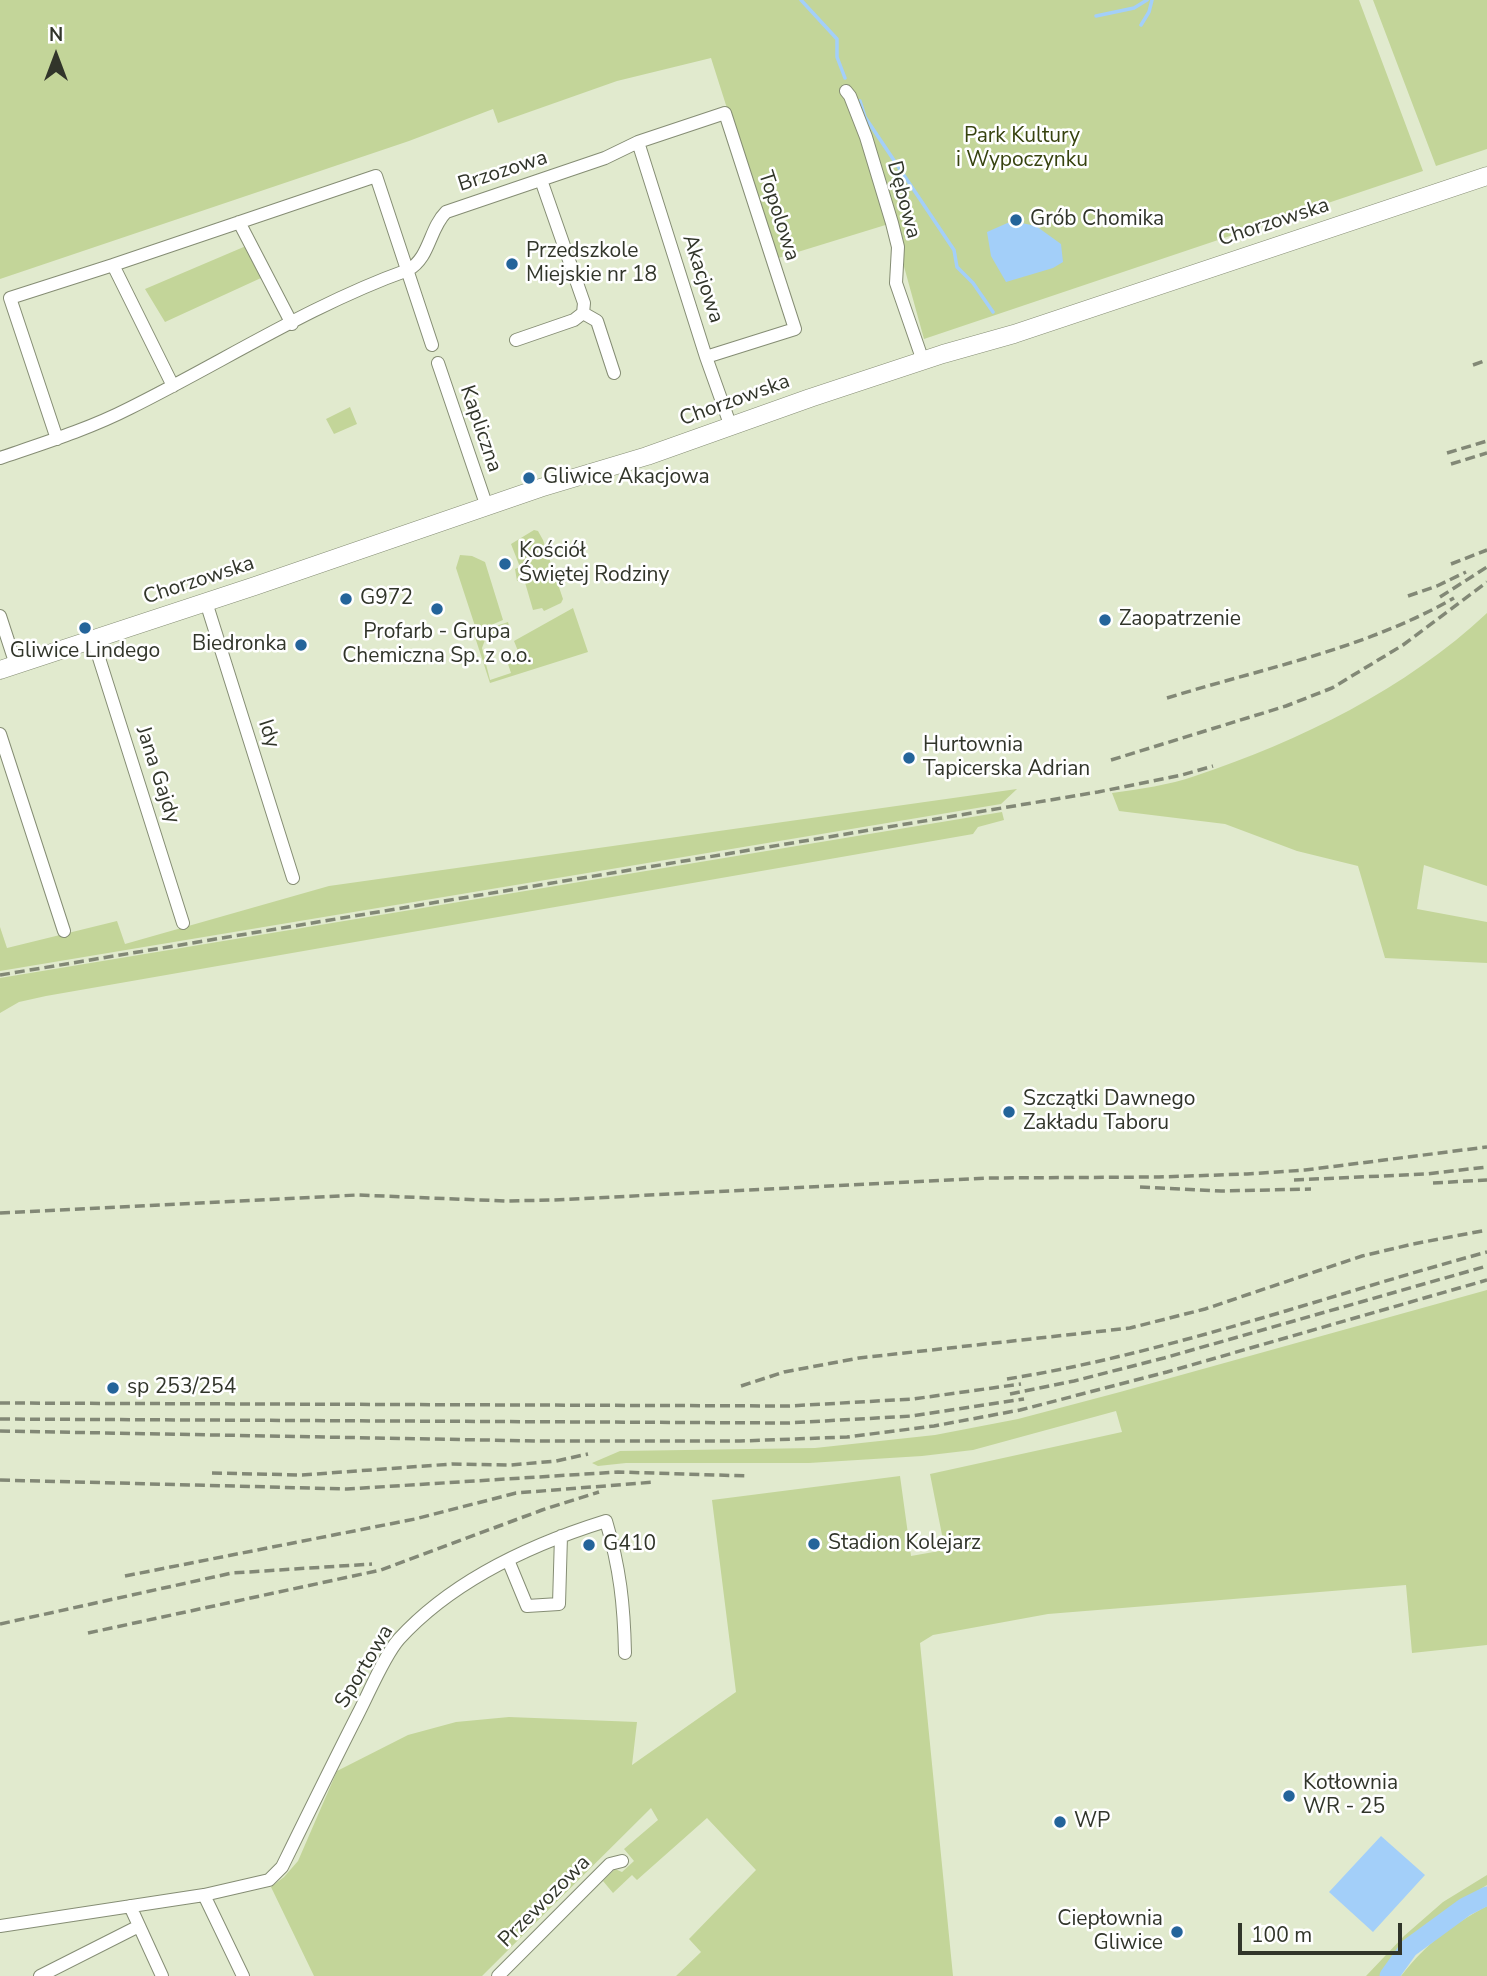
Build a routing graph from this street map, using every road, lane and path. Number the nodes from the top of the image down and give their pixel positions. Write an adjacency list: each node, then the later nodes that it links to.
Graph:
1 (846, 92): 13 (street, Dębowa)
2 (638, 142): 4 (street, Brzozowa); 12 (street, Akacjowa); 12 (street, Topolowa)
3 (1487, 176): 13 (main road, Chorzowska)
4 (541, 180): 7 (street, Brzozowa); 8 (street)
5 (239, 222): 6 (street); 7 (street); 9 (street)
6 (113, 265): 16 (street); 18 (street)
7 (408, 270): 9 (street); 11 (street)
8 (583, 313): 10 (street); 15 (street)
9 (292, 324): 16 (street)
10 (516, 340)
11 (432, 345)
12 (706, 358): 17 (street, Akacjowa)
13 (923, 361): 17 (main road, Chorzowska)
14 (438, 363): 20 (street, Kapliczna)
15 (614, 373)
16 (173, 386): 18 (street)
17 (731, 427): 20 (main road, Chorzowska)
18 (57, 439): 19 (street)
19 (0, 457)
20 (487, 507): 21 (main road, Chorzowska)
21 (206, 602): 23 (main road, Chorzowska); 26 (street, Idy)
22 (0, 616): 24 (street)
23 (93, 639): 24 (main road, Chorzowska); 27 (street, Jana Gajdy)
24 (8, 667)
25 (0, 734): 28 (street)
26 (293, 878)
27 (183, 923)
28 (64, 931)
29 (561, 1536): 30 (street, Sportowa); 30 (street); 31 (street, Sportowa)
30 (508, 1560): 33 (street, Sportowa)
31 (625, 1653)
32 (622, 1861): 40 (street, Przewozowa)
33 (204, 1895): 34 (street, Sportowa); 39 (street)
34 (130, 1906): 35 (street, Sportowa); 36 (street)
35 (0, 1926)
36 (139, 1926): 37 (street); 38 (street)
37 (40, 1976)
38 (162, 1976)
39 (243, 1976)
40 (498, 1976)

